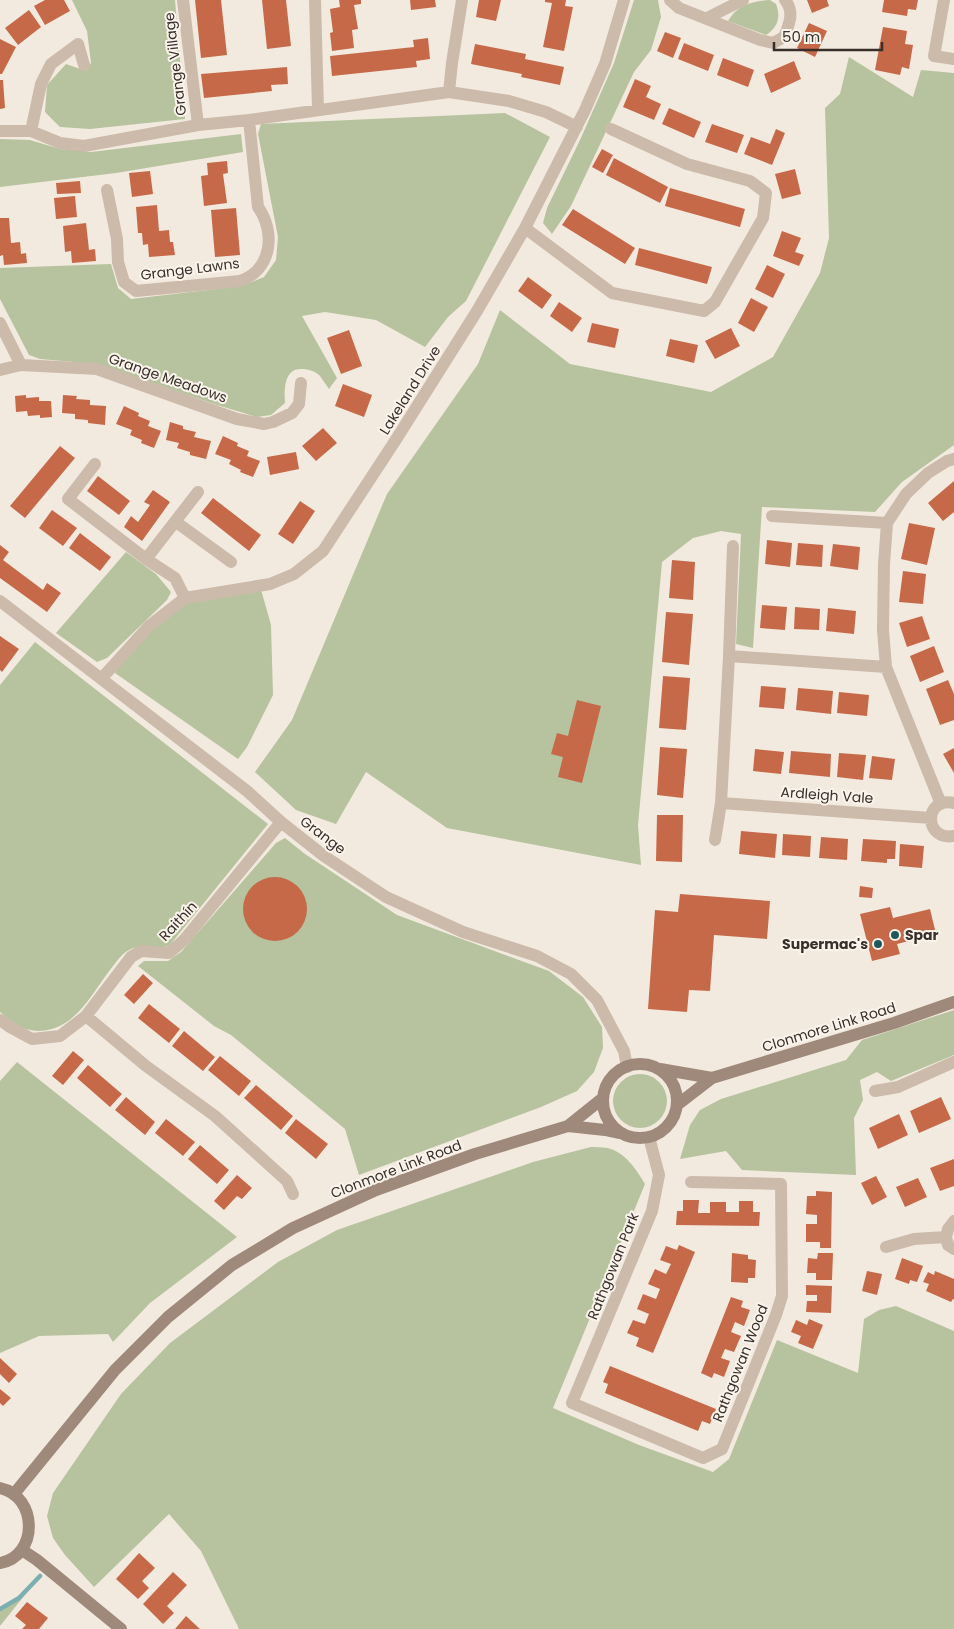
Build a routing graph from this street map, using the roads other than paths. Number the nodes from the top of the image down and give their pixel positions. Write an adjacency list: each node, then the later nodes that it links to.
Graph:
1 (183, 0): 15 (street, Grange Village)
2 (315, 0): 13 (street)
3 (462, 0): 12 (street)
4 (624, 0): 16 (street, Lakeland Drive)
5 (670, 0): 9 (street)
6 (743, 0): 9 (street)
7 (785, 0): 9 (street)
8 (944, 0): 10 (street)
9 (707, 18)
10 (954, 59)
11 (84, 65): 19 (street)
12 (449, 92): 13 (street); 16 (street)
13 (318, 110): 14 (street)
14 (249, 120): 15 (street); 20 (street, Grange Lawns)
15 (198, 125): 19 (street)
16 (577, 127): 21 (street, Lakeland Drive)
17 (611, 129): 21 (street)
18 (0, 131): 19 (street)
19 (31, 131)
20 (107, 190)
21 (525, 228): 35 (street, Lakeland Drive)
22 (0, 323): 23 (street)
23 (21, 365): 24 (street, Grange Meadows); 25 (street, Grange Meadows)
24 (0, 370)
25 (301, 383)
26 (954, 459): 31 (street)
27 (95, 464): 33 (street)
28 (198, 492): 30 (street)
29 (772, 516): 31 (street)
30 (176, 522): 33 (street); 34 (street)
31 (887, 523): 38 (street)
32 (733, 546): 37 (street)
33 (146, 559): 35 (street)
34 (231, 562)
35 (185, 598): 39 (street, Lakeland Drive)
36 (0, 601): 39 (street, Grange)
37 (729, 656): 38 (street); 40 (street)
38 (886, 667): 41 (street)
39 (102, 678): 43 (street, Grange)
40 (721, 802): 42 (street, Ardleigh Vale); 45 (street)
41 (948, 803): 42 (street)
42 (931, 818): 44 (street)
43 (281, 822): 47 (street, Raithín); 50 (street, Grange)
44 (954, 836)
45 (715, 840)
46 (954, 1002): 52 (main road, Clonmore Link Road)
47 (86, 1016): 48 (street, Raithín); 60 (street)
48 (0, 1020)
49 (954, 1062): 53 (street)
50 (627, 1067): 51 (main road); 54 (main road)
51 (657, 1069): 52 (main road, Clonmore Link Road); 55 (main road)
52 (712, 1078): 55 (main road, Clonmore Link Road)
53 (875, 1091)
54 (603, 1098): 56 (main road, Clonmore Link Road); 57 (main road)
55 (677, 1105): 58 (main road)
56 (568, 1126): 57 (main road, Clonmore Link Road); 67 (main road, Clonmore Link Road)
57 (622, 1134): 58 (main road)
58 (650, 1137): 65 (street, Rathgowan Park)
59 (691, 1182): 65 (street, Rathgowan Wood)
60 (292, 1194)
61 (954, 1221): 62 (street)
62 (946, 1238): 63 (street); 64 (street)
63 (886, 1247)
64 (954, 1249)
65 (572, 1404)
66 (0, 1488): 67 (main road)
67 (14, 1494): 68 (main road)
68 (22, 1550): 69 (main road); 70 (main road)
69 (0, 1563)
70 (121, 1629)

